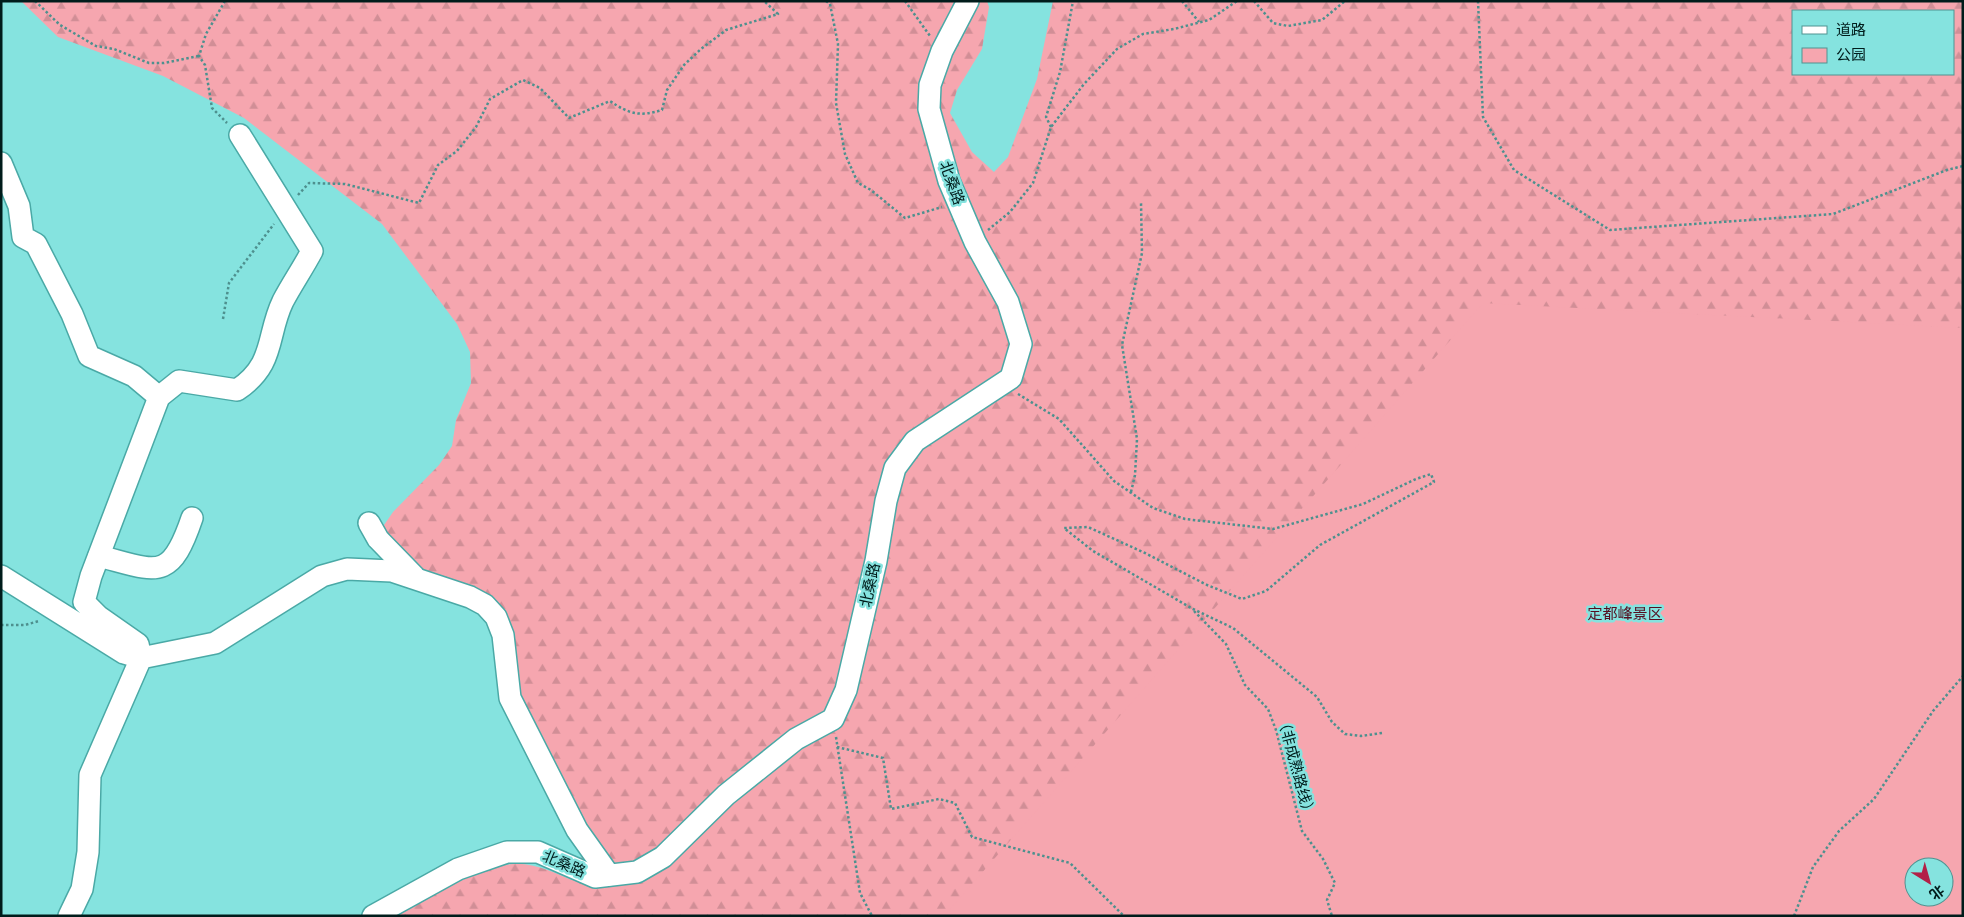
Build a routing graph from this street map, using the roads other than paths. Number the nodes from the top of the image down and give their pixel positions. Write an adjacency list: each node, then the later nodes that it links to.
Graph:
1 (968, 1): 11 (street, 北桑路)
2 (240, 135): 4 (street)
3 (1, 163): 4 (street)
4 (159, 397): 7 (street)
5 (192, 518): 7 (street)
6 (369, 523): 9 (street)
7 (99, 556): 10 (street)
8 (1, 576): 10 (street)
9 (418, 580): 10 (street); 11 (street)
10 (141, 658): 12 (street)
11 (610, 875): 13 (street, 北桑路)
12 (69, 916)
13 (373, 916)

